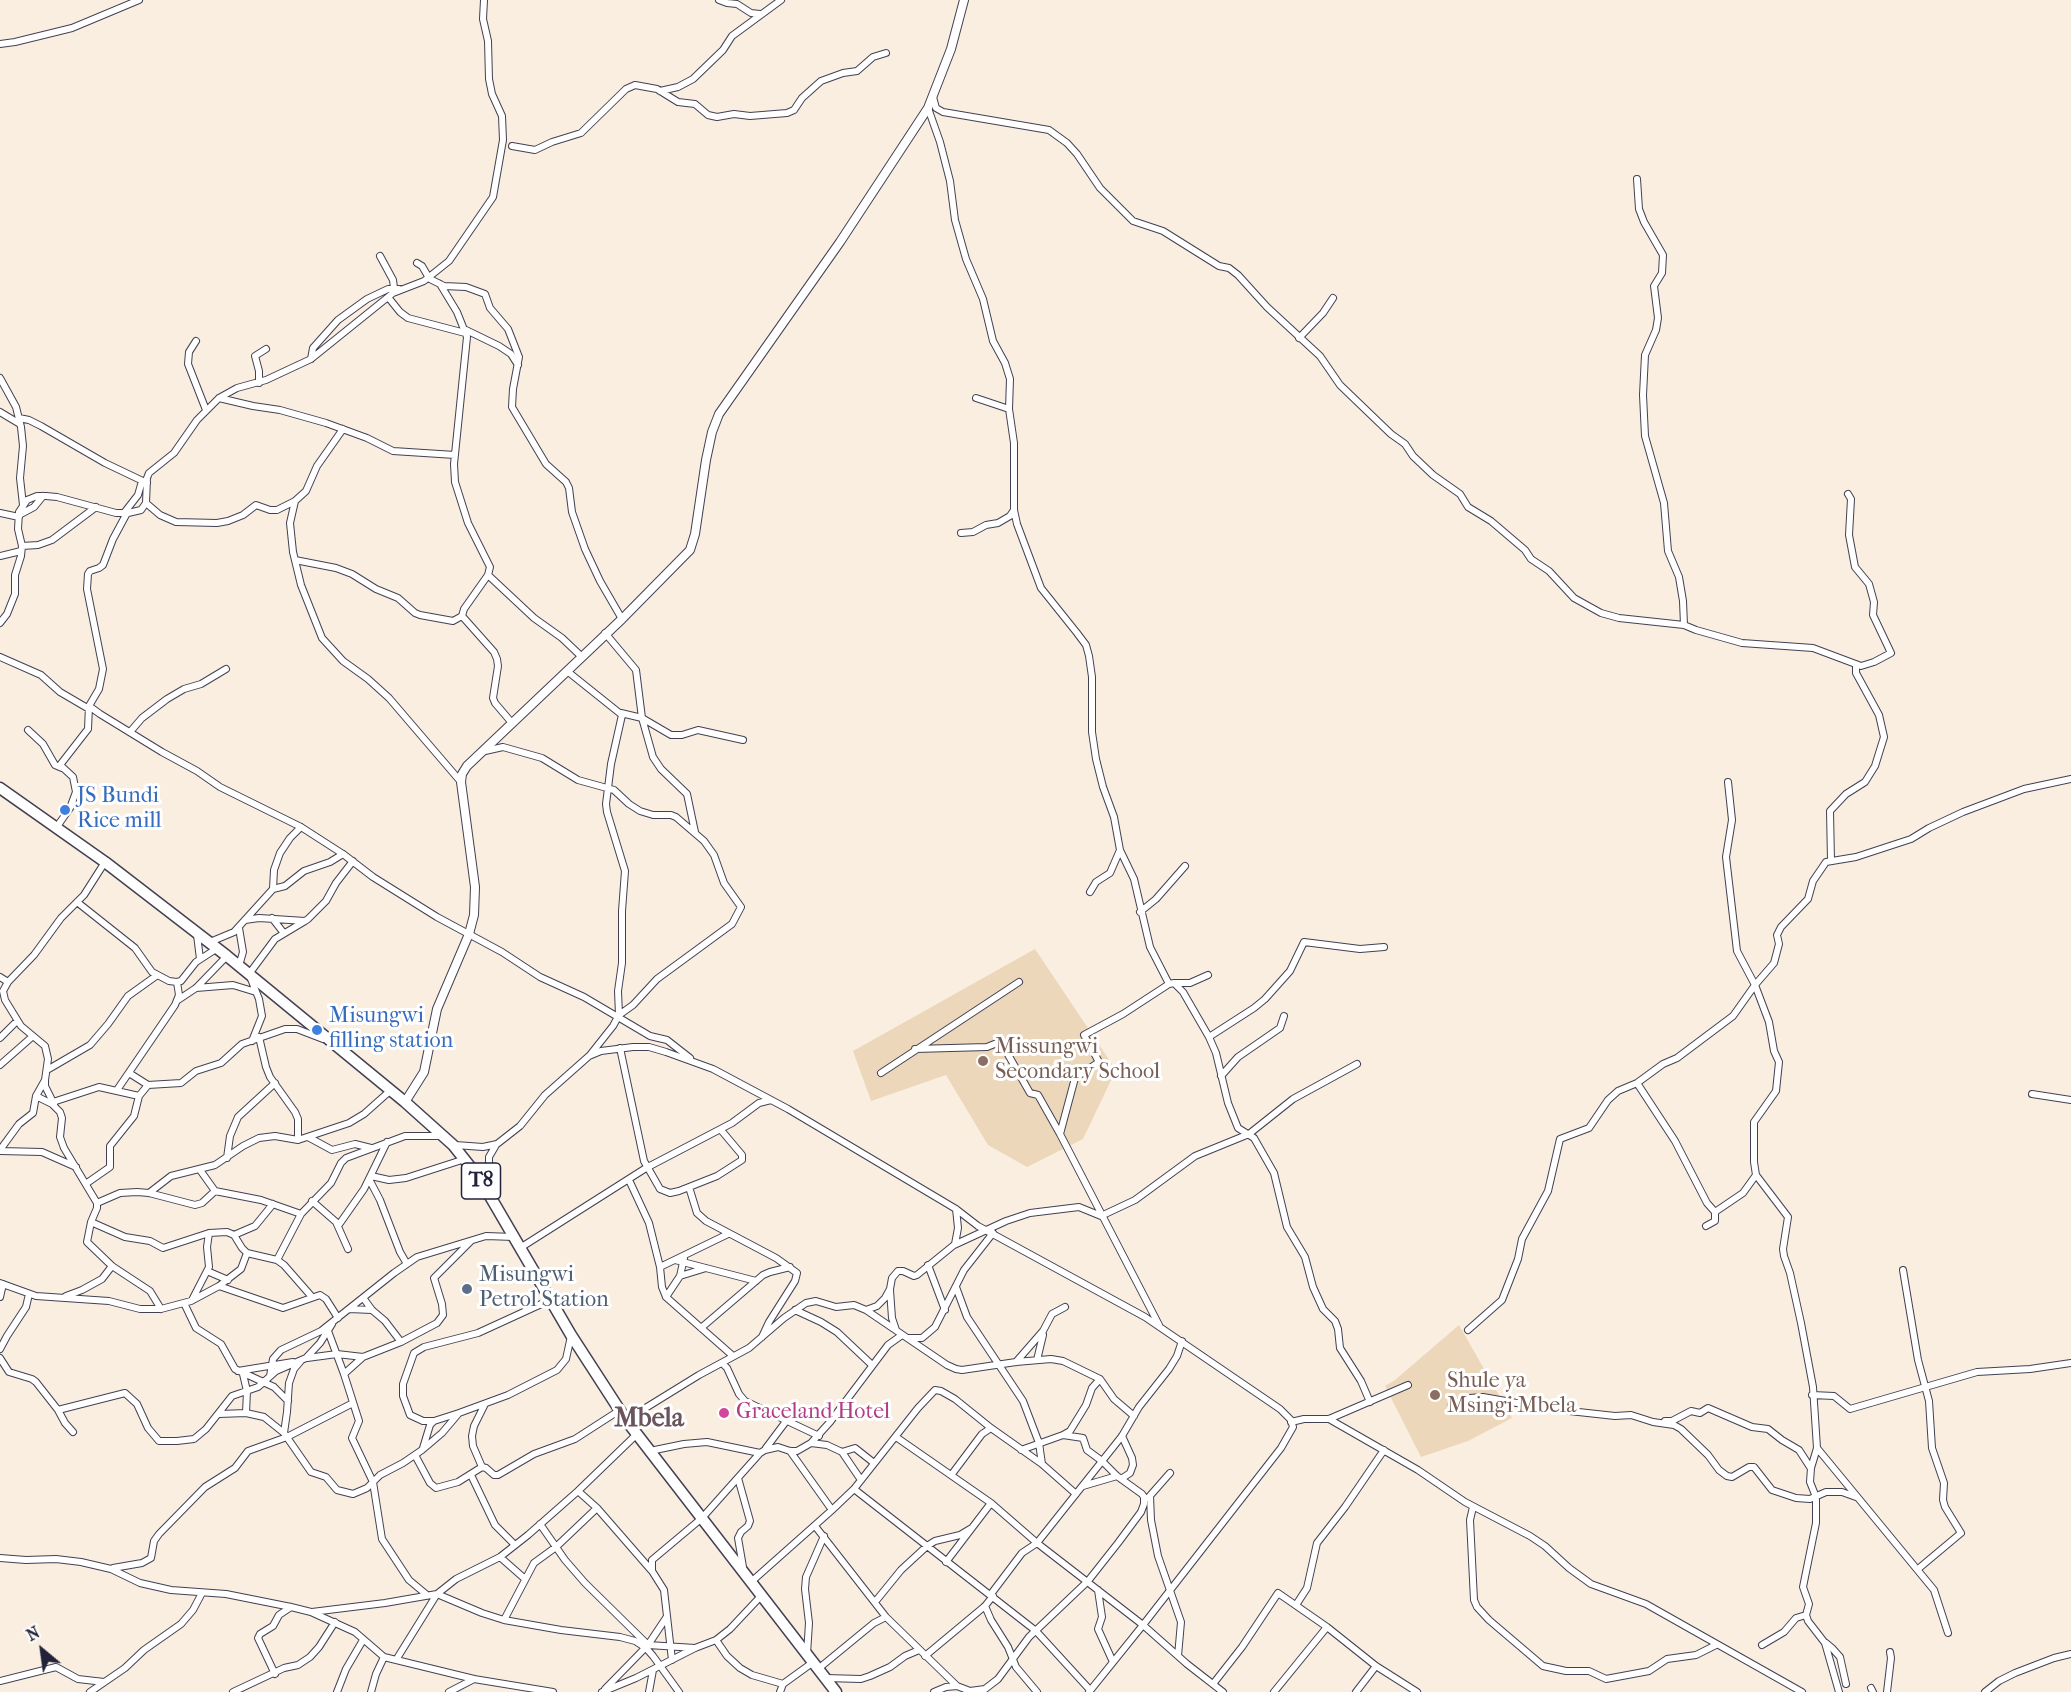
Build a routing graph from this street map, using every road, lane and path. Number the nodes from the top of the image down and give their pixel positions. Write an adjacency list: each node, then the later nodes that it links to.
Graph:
1 (139, 0): 7 (street)
2 (484, 0): 16 (street)
3 (720, 0): 6 (street)
4 (781, 0): 6 (street)
5 (964, 0): 10 (street)
6 (761, 15): 9 (street)
7 (0, 44)
8 (886, 53): 9 (street)
9 (660, 91): 12 (street)
10 (933, 97): 11 (street); 22 (street)
11 (928, 108): 31 (street); 54 (street)
12 (512, 146)
13 (1637, 179): 56 (street)
14 (380, 256): 18 (street)
15 (417, 263): 16 (street)
16 (428, 278): 17 (street); 18 (street)
17 (440, 284): 21 (street); 26 (street)
18 (397, 289): 19 (street); 25 (street)
19 (388, 297): 21 (street); 25 (street)
20 (1333, 298): 22 (street)
21 (464, 331): 26 (street); 36 (street)
22 (1299, 338): 56 (street)
23 (196, 341): 32 (street)
24 (266, 349): 28 (street)
25 (310, 359): 28 (street)
26 (518, 365): 54 (street)
27 (0, 378): 34 (street)
28 (259, 383): 29 (street)
29 (219, 398): 32 (street); 35 (street)
30 (976, 398): 31 (street)
31 (1009, 409): 44 (street)
32 (206, 410): 37 (street)
33 (0, 412): 34 (street)
34 (20, 421): 37 (street); 42 (street)
35 (343, 429): 36 (street); 40 (street)
36 (455, 455): 52 (street)
37 (145, 482): 41 (street); 46 (street)
38 (1848, 494): 60 (street)
39 (43, 496): 42 (street); 43 (street); 47 (street)
40 (295, 501): 41 (street); 51 (street)
41 (146, 503): 46 (street)
42 (23, 506): 47 (street)
43 (96, 507): 46 (street); 49 (street)
44 (1014, 510): 48 (street); 80 (street)
45 (0, 513): 47 (street)
46 (125, 513): 63 (street)
47 (19, 516): 49 (street)
48 (961, 533)
49 (22, 548): 50 (street); 55 (street)
50 (0, 556)
51 (295, 560): 53 (street); 73 (street)
52 (488, 575): 53 (street); 59 (street)
53 (462, 616): 66 (street)
54 (622, 619): 57 (street)
55 (0, 623)
56 (1684, 625): 60 (street)
57 (605, 633): 59 (street); 65 (street)
58 (0, 657): 63 (street)
59 (582, 657): 62 (street)
60 (1856, 664): 83 (street)
61 (226, 669): 68 (street)
62 (567, 671): 64 (street); 66 (street)
63 (89, 707): 68 (street); 71 (street)
64 (621, 712): 65 (street); 76 (street)
65 (642, 718): 69 (street); 79 (street)
66 (512, 723): 70 (street)
67 (28, 730): 71 (street)
68 (130, 732): 77 (street)
69 (743, 740)
70 (484, 751): 73 (street); 76 (street)
71 (62, 768): 78 (street)
72 (2071, 779): 83 (street)
73 (461, 782): 96 (street)
74 (1728, 782): 110 (street)
75 (0, 788): 78 (highway, T8)
76 (608, 788): 79 (street); 116 (street)
77 (301, 827): 81 (street); 86 (street)
78 (56, 828): 84 (highway, T8)
79 (695, 832): 116 (street)
80 (1120, 850): 87 (street); 89 (street)
81 (343, 854): 82 (street); 86 (street)
82 (353, 861): 92 (street); 96 (street)
83 (1831, 861): 110 (street)
84 (105, 862): 88 (street); 95 (highway, T8)
85 (1185, 866): 89 (street)
86 (273, 889): 91 (street)
87 (1090, 892)
88 (77, 902): 104 (street); 106 (street)
89 (1140, 912): 109 (street)
90 (272, 918): 91 (street); 92 (street); 94 (street)
91 (245, 920): 93 (street)
92 (305, 921): 94 (street)
93 (238, 928): 97 (street); 101 (street)
94 (283, 932): 102 (street)
95 (197, 934): 97 (highway, T8); 100 (street)
96 (469, 934): 116 (street); 146 (street)
97 (213, 946): 99 (highway, T8); 100 (street)
98 (1384, 947): 120 (street)
99 (227, 957): 101 (highway, T8); 111 (street)
100 (200, 959): 107 (street)
101 (239, 966): 102 (highway, T8)
102 (249, 974): 112 (street); 123 (highway, T8)
103 (1208, 975): 109 (street)
104 (156, 976): 107 (street); 131 (street)
105 (0, 977): 106 (street)
106 (8, 982): 114 (street)
107 (177, 982): 113 (street)
108 (1019, 982): 126 (street)
109 (1172, 984): 120 (street); 149 (street)
110 (1755, 985): 137 (street); 164 (street)
111 (196, 988): 112 (street); 113 (street)
112 (256, 992): 122 (street)
113 (178, 1000): 132 (street)
114 (2, 1001): 117 (street)
115 (1284, 1016): 134 (street)
116 (619, 1017): 118 (street); 127 (street)
117 (17, 1021): 119 (street); 121 (street)
118 (641, 1030): 125 (street); 128 (street)
119 (33, 1036): 130 (street); 131 (street)
120 (1209, 1037): 134 (street)
121 (0, 1038)
122 (256, 1040): 123 (street); 136 (street); 138 (street)
123 (330, 1042): 140 (highway, T8)
124 (620, 1048): 125 (street); 127 (street); 162 (street)
125 (656, 1049): 128 (street)
126 (915, 1049): 133 (street); 149 (street)
127 (589, 1056): 155 (street)
128 (694, 1061): 144 (street)
129 (1356, 1064): 150 (street)
130 (0, 1065)
131 (47, 1070): 135 (street)
132 (129, 1073): 138 (street); 139 (street)
133 (881, 1073)
134 (1221, 1076): 150 (street)
135 (45, 1080): 142 (street); 147 (street)
136 (275, 1083): 153 (street); 159 (street)
137 (1637, 1083): 176 (street); 231 (street)
138 (148, 1085): 143 (street)
139 (117, 1090): 143 (street); 147 (street)
140 (391, 1090): 146 (highway, T8); 151 (street)
141 (2032, 1094): 145 (street)
142 (36, 1096): 147 (street); 158 (street)
143 (139, 1096): 167 (street)
144 (771, 1100): 148 (street); 175 (street)
145 (2071, 1100)
146 (405, 1102): 152 (highway, T8)
147 (55, 1105): 161 (street)
148 (721, 1130): 162 (street); 168 (street)
149 (1060, 1134): 178 (street)
150 (1249, 1134): 178 (street); 262 (street)
151 (308, 1137): 153 (street); 157 (street)
152 (445, 1137): 154 (street); 156 (highway, T8)
153 (298, 1140): 159 (street)
154 (387, 1143): 157 (street); 165 (street)
155 (497, 1144): 156 (street); 171 (street)
156 (453, 1145): 160 (highway, T8)
157 (371, 1148): 172 (street)
158 (0, 1151): 161 (street)
159 (227, 1158): 163 (street)
160 (465, 1159): 165 (street); 171 (highway, T8)
161 (76, 1167): 167 (street)
162 (646, 1168): 166 (street); 168 (street)
163 (200, 1170): 169 (street); 170 (street)
164 (1756, 1175): 176 (street); 260 (street)
165 (370, 1178): 180 (street); 194 (street)
166 (628, 1180): 189 (street); 198 (street)
167 (87, 1184): 173 (street)
168 (689, 1187): 184 (street)
169 (215, 1191): 170 (street); 174 (street)
170 (149, 1192): 173 (street)
171 (489, 1194): 186 (highway, T8)
172 (312, 1201): 177 (street); 180 (street)
173 (97, 1203): 179 (street)
174 (273, 1204): 177 (street); 185 (street)
175 (956, 1209): 182 (street); 188 (street)
176 (1715, 1212): 181 (street)
177 (301, 1214): 193 (street)
178 (1101, 1216): 182 (street); 229 (street)
179 (91, 1222): 183 (street); 196 (street)
180 (338, 1226): 190 (street)
181 (1706, 1226)
182 (990, 1232): 188 (street); 207 (street); 229 (street)
183 (209, 1233): 185 (street); 201 (street)
184 (728, 1233): 192 (street); 197 (street)
185 (234, 1235): 191 (street)
186 (514, 1237): 187 (street); 189 (highway, T8)
187 (471, 1241): 194 (street); 238 (street)
188 (954, 1245): 195 (street)
189 (520, 1248): 215 (highway, T8)
190 (348, 1250)
191 (247, 1253): 193 (street); 203 (street)
192 (684, 1258): 198 (street); 199 (street); 202 (street)
193 (277, 1260): 212 (street)
194 (407, 1264): 214 (street)
195 (928, 1265): 208 (street); 225 (street)
196 (112, 1266): 211 (street); 220 (street)
197 (790, 1267): 204 (street); 236 (street)
198 (660, 1268): 213 (street)
199 (706, 1268): 202 (street); 204 (street)
200 (1903, 1270): 258 (street)
201 (207, 1271): 203 (street); 216 (street)
202 (680, 1276): 213 (street)
203 (228, 1280): 206 (street)
204 (756, 1281): 230 (street)
205 (1, 1283): 209 (street); 210 (street)
206 (219, 1286): 212 (street); 216 (street)
207 (956, 1287): 225 (street); 249 (street)
208 (890, 1289): 218 (street); 234 (street)
209 (28, 1294): 211 (street); 239 (street)
210 (0, 1297)
211 (64, 1297): 220 (street)
212 (312, 1297): 227 (street)
213 (666, 1297): 230 (street)
214 (364, 1299): 221 (street); 222 (street)
215 (551, 1299): 235 (highway, T8); 274 (street)
216 (191, 1301): 217 (street)
217 (184, 1303): 220 (street); 252 (street)
218 (881, 1303): 224 (street); 226 (street)
219 (1065, 1307): 233 (street)
220 (161, 1309)
221 (349, 1309): 222 (street); 227 (street)
222 (372, 1310): 238 (street)
223 (795, 1310): 224 (street); 236 (street); 251 (street)
224 (866, 1310): 226 (street)
225 (945, 1310): 234 (street)
226 (877, 1317): 234 (street)
227 (338, 1318): 228 (street)
228 (332, 1324): 232 (street); 250 (street)
229 (1159, 1326): 237 (street)
230 (701, 1328): 241 (street)
231 (1468, 1330)
232 (328, 1331): 240 (street); 244 (street)
233 (1043, 1332): 245 (street); 246 (street)
234 (900, 1334): 249 (street); 251 (street)
235 (571, 1335): 264 (street); 270 (highway, T8)
236 (762, 1338): 241 (street)
237 (1182, 1341): 271 (street); 276 (street)
238 (400, 1342): 242 (street)
239 (0, 1349)
240 (337, 1354): 242 (street); 244 (street); 253 (street)
241 (734, 1356): 247 (street)
242 (363, 1357): 253 (street)
243 (0, 1358): 266 (street)
244 (302, 1360): 250 (street); 254 (street); 261 (street)
245 (1037, 1360): 246 (street); 255 (street)
246 (1016, 1362): 249 (street)
247 (722, 1363): 270 (street); 273 (street)
248 (2071, 1363): 258 (street)
249 (998, 1364): 288 (street)
250 (271, 1365): 252 (street); 254 (street)
251 (872, 1365): 284 (street)
252 (240, 1372): 256 (street); 259 (street)
253 (344, 1374): 263 (street)
254 (270, 1376): 256 (street)
255 (1100, 1379): 271 (street); 283 (street)
256 (264, 1383): 259 (street); 261 (street)
257 (1408, 1385): 262 (street)
258 (1927, 1387): 260 (street); 338 (street)
259 (247, 1391): 267 (street); 269 (street)
260 (1812, 1395): 289 (street)
261 (288, 1401): 282 (street)
262 (1370, 1402): 272 (street)
263 (353, 1403): 282 (street); 311 (street)
264 (485, 1403): 268 (street); 301 (street)
265 (1451, 1405): 277 (street)
266 (58, 1410): 269 (street); 279 (street)
267 (246, 1413): 269 (street); 282 (street)
268 (459, 1413): 274 (street); 290 (street)
269 (219, 1414)
270 (623, 1415): 280 (highway, T8); 301 (street)
271 (1134, 1416): 285 (street)
272 (1329, 1419): 276 (street); 292 (street)
273 (787, 1420): 284 (street); 294 (street)
274 (434, 1421): 290 (street)
275 (983, 1422): 278 (street); 281 (street); 286 (street)
276 (1291, 1422): 344 (street)
277 (1653, 1422): 303 (street); 316 (street)
278 (991, 1428): 281 (street); 291 (street)
279 (73, 1432)
280 (636, 1434): 293 (highway, T8); 314 (street)
281 (982, 1434): 306 (street)
282 (285, 1435): 311 (street); 337 (street)
283 (1063, 1435): 288 (street); 298 (street)
284 (819, 1436): 287 (street)
285 (1122, 1436): 298 (street); 309 (street)
286 (896, 1437): 299 (street); 306 (street)
287 (811, 1443): 295 (street); 296 (street)
288 (1039, 1443): 291 (street); 300 (street)
289 (1817, 1449): 303 (street); 317 (street)
290 (422, 1450): 297 (street)
291 (1021, 1450): 300 (street)
292 (1383, 1450): 320 (street); 351 (street)
293 (650, 1451): 294 (street); 323 (highway, T8)
294 (763, 1451): 295 (street); 308 (street)
295 (790, 1451): 322 (street)
296 (842, 1452): 299 (street); 310 (street)
297 (415, 1455): 307 (street); 311 (street)
298 (1102, 1461): 302 (street); 304 (street)
299 (873, 1463): 310 (street)
300 (1042, 1464): 315 (street)
301 (482, 1467): 307 (street)
302 (1096, 1468): 304 (street); 312 (street)
303 (1811, 1468): 316 (street)
304 (1110, 1470): 309 (street)
305 (1170, 1473): 318 (street)
306 (952, 1474): 319 (street)
307 (471, 1475): 331 (street)
308 (738, 1478): 323 (street); 340 (street)
309 (1119, 1478): 312 (street); 318 (street)
310 (861, 1480): 313 (street)
311 (373, 1482): 347 (street)
312 (1082, 1486): 315 (street)
313 (854, 1489): 322 (street); 328 (street)
314 (578, 1491): 321 (street); 324 (street)
315 (1076, 1494): 330 (street)
316 (1816, 1497): 317 (street); 356 (street)
317 (1856, 1497): 338 (street)
318 (1148, 1498): 342 (street); 344 (street)
319 (991, 1503): 326 (street); 330 (street)
320 (1473, 1507): 367 (street); 367 (street)
321 (597, 1508): 333 (street); 339 (street)
322 (832, 1510): 325 (street)
323 (702, 1518): 339 (street); 340 (highway, T8)
324 (540, 1524): 331 (street); 333 (street)
325 (815, 1526): 327 (street); 340 (street)
326 (970, 1529): 329 (street); 336 (street)
327 (824, 1536): 350 (street); 384 (street)
328 (919, 1540): 329 (street); 332 (street)
329 (935, 1541): 332 (street)
330 (1037, 1543): 342 (street); 348 (street)
331 (515, 1545): 334 (street)
332 (927, 1546): 336 (street); 350 (street)
333 (556, 1547): 341 (street); 369 (street)
334 (500, 1557): 341 (street); 346 (street)
335 (0, 1558): 337 (street)
336 (946, 1562): 348 (street)
337 (111, 1569): 345 (street)
338 (1918, 1569): 363 (street)
339 (652, 1571): 357 (street)
340 (747, 1578): 349 (highway, T8)
341 (525, 1579): 358 (street)
342 (1088, 1581): 343 (street); 362 (street)
343 (1098, 1589): 360 (street); 381 (street)
344 (1170, 1590): 360 (street); 376 (street)
345 (202, 1593): 353 (street); 390 (street)
346 (437, 1594): 347 (street); 358 (street); 379 (street)
347 (427, 1595): 354 (street)
348 (992, 1595): 352 (street); 362 (street)
349 (761, 1596): 365 (street); 384 (highway, T8)
350 (875, 1602): 355 (street)
351 (1296, 1605): 361 (street); 393 (street)
352 (985, 1606): 375 (street); 378 (street)
353 (291, 1607): 354 (street); 386 (street)
354 (311, 1612): 359 (street)
355 (883, 1614): 372 (street); 384 (street)
356 (1806, 1615): 366 (street); 368 (street)
357 (667, 1617): 369 (street); 370 (street)
358 (504, 1620): 369 (street)
359 (335, 1623): 364 (street); 386 (street)
360 (1143, 1625): 376 (street); 381 (street)
361 (1327, 1627): 383 (street); 411 (street)
362 (1036, 1631): 378 (street); 396 (street)
363 (1948, 1633)
364 (363, 1640): 377 (street); 399 (street)
365 (716, 1640): 371 (street); 392 (street)
366 (1825, 1643): 391 (street); 415 (street)
367 (1716, 1645): 414 (street)
368 (1762, 1645)
369 (647, 1647): 370 (street); 382 (street); 403 (street)
370 (670, 1648): 371 (street); 380 (street)
371 (695, 1648): 380 (street)
372 (919, 1650): 375 (street); 384 (street)
373 (1890, 1652): 416 (street)
374 (2071, 1654): 417 (street)
375 (925, 1656): 387 (street)
376 (1178, 1656): 393 (street)
377 (384, 1657): 379 (street); 400 (street)
378 (1013, 1658): 394 (street); 409 (street)
379 (396, 1660): 388 (street)
380 (672, 1660): 382 (street)
381 (1113, 1662): 396 (street)
382 (661, 1666): 385 (street); 405 (street)
383 (1376, 1666): 412 (street); 413 (street)
384 (815, 1667): 392 (street); 407 (highway, T8)
385 (653, 1670): 403 (street); 404 (street)
386 (275, 1674): 398 (street)
387 (945, 1675): 394 (street); 395 (street)
388 (474, 1679): 401 (street); 402 (street)
389 (0, 1681): 390 (street)
390 (104, 1682): 397 (street)
391 (1846, 1683)
392 (783, 1684): 406 (street)
393 (1213, 1684): 410 (street)
394 (957, 1686): 395 (street)
395 (944, 1688): 408 (street)
396 (1089, 1691)
397 (90, 1692)
398 (233, 1692)
399 (337, 1692)
400 (371, 1692)
401 (449, 1692)
402 (554, 1692)
403 (602, 1692)
404 (649, 1692)
405 (679, 1692)
406 (780, 1692)
407 (836, 1692)
408 (934, 1692)
409 (1037, 1692)
410 (1223, 1692)
411 (1274, 1692)
412 (1356, 1692)
413 (1417, 1692)
414 (1802, 1692)
415 (1839, 1692)
416 (1887, 1692)
417 (1985, 1692)

